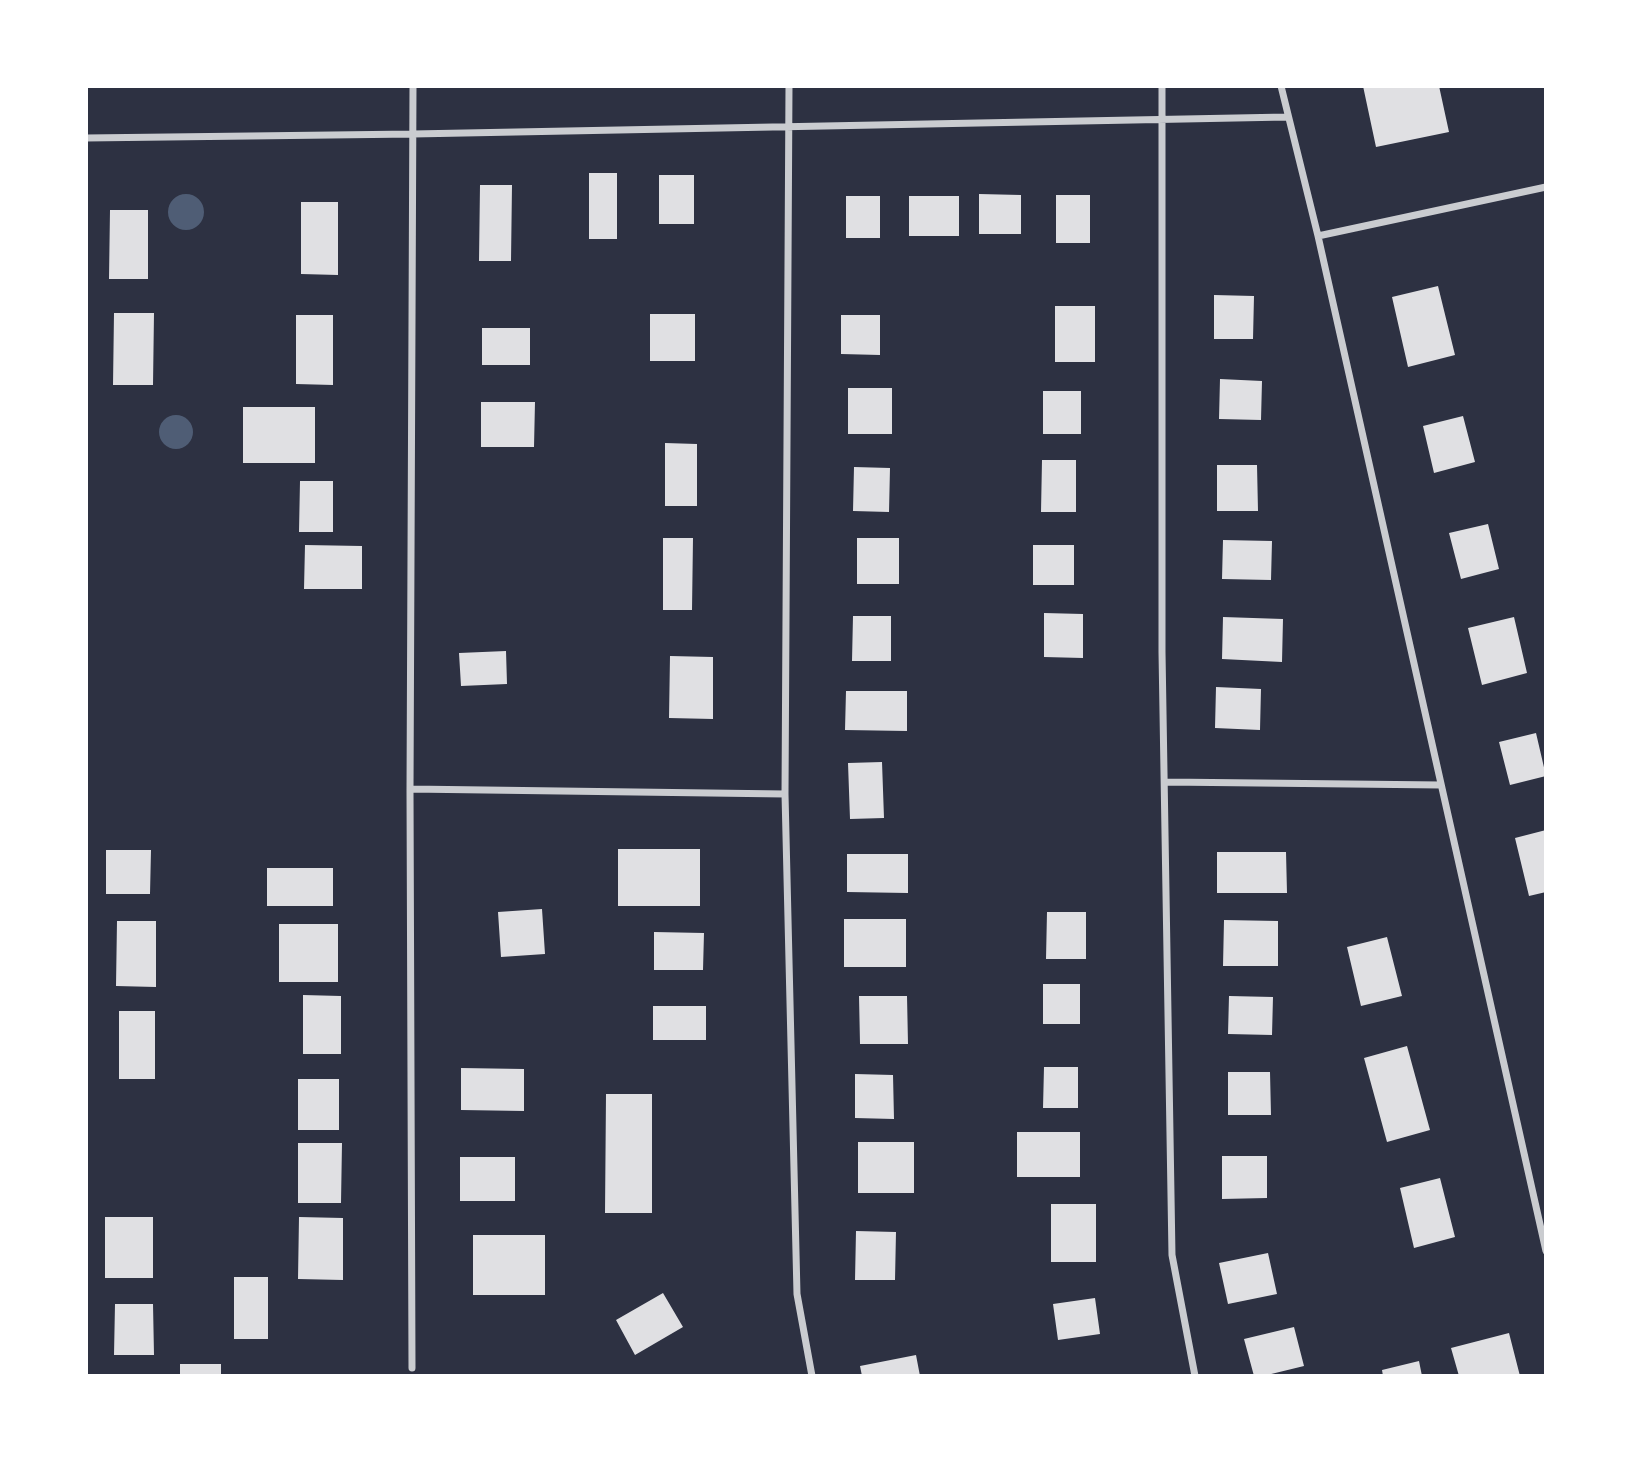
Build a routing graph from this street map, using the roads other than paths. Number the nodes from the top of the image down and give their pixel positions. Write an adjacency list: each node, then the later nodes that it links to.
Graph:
1 (413, 86): 8 (street)
2 (789, 86): 7 (street)
3 (1162, 86): 6 (street)
4 (1281, 86): 5 (street)
5 (1287, 117): 6 (street); 11 (street)
6 (1162, 119): 7 (street); 12 (street)
7 (789, 127): 8 (street); 15 (street)
8 (413, 134): 9 (street); 14 (street)
9 (86, 138)
10 (1546, 187): 11 (street)
11 (1318, 236): 13 (street)
12 (1166, 782): 13 (street); 19 (street)
13 (1441, 785): 16 (street)
14 (410, 789): 15 (street); 17 (street)
15 (785, 793): 18 (street)
16 (1546, 1251)
17 (412, 1368)
18 (812, 1376)
19 (1195, 1376)

